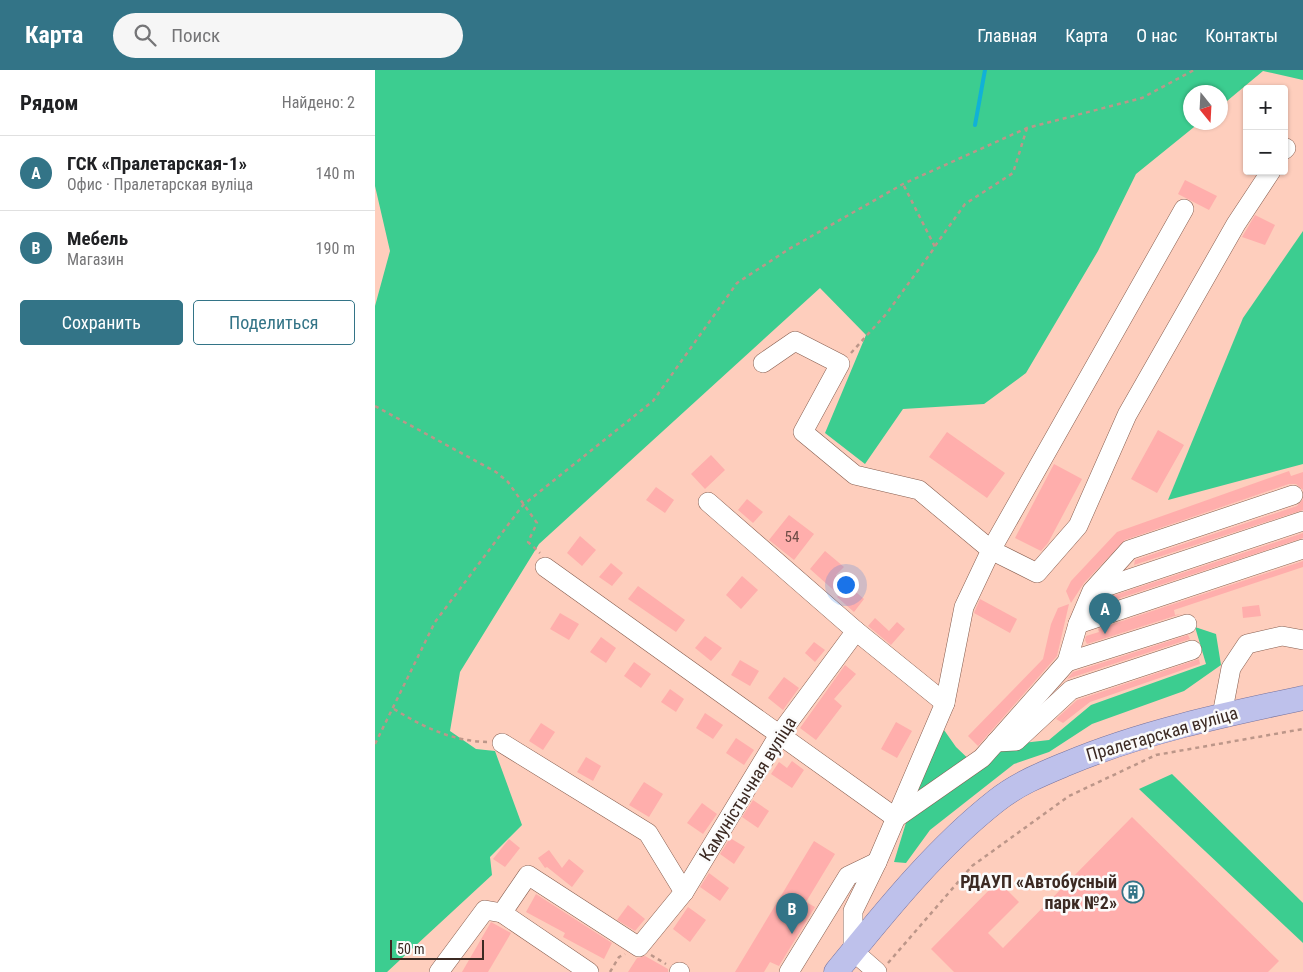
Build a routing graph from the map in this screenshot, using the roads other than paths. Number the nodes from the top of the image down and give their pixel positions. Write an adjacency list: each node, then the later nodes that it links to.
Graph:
1 (1268, 175): 8 (street)
2 (1184, 209): 8 (street)
3 (763, 363): 8 (street)
4 (1293, 495): 10 (street)
5 (708, 502): 13 (street)
6 (1303, 521): 10 (street)
7 (1303, 549): 11 (street)
8 (991, 550): 18 (street)
9 (545, 567): 20 (street)
10 (1092, 591): 11 (street)
11 (1078, 624): 16 (street)
12 (1187, 624): 16 (street)
13 (856, 631): 18 (street); 20 (street, Камуністычная вуліца)
14 (1303, 640): 19 (street)
15 (1192, 650): 21 (street)
16 (1067, 662): 21 (street)
17 (1303, 698): 19 (main road, Пралетарская вуліца)
18 (945, 702): 23 (street)
19 (1222, 715): 27 (main road, Пралетарская вуліца)
20 (779, 735): 23 (street); 25 (street, Камуністычная вуліца)
21 (996, 742): 23 (street)
22 (502, 743): 25 (street)
23 (896, 818): 24 (street)
24 (877, 862): 27 (street); 31 (street)
25 (684, 892): 26 (street, Камуністычная вуліца)
26 (502, 913): 29 (street); 30 (street)
27 (853, 951): 28 (street); 32 (main road, Пралетарская вуліца)
28 (882, 968)
29 (439, 972)
30 (589, 972)
31 (789, 972)
32 (836, 972)

